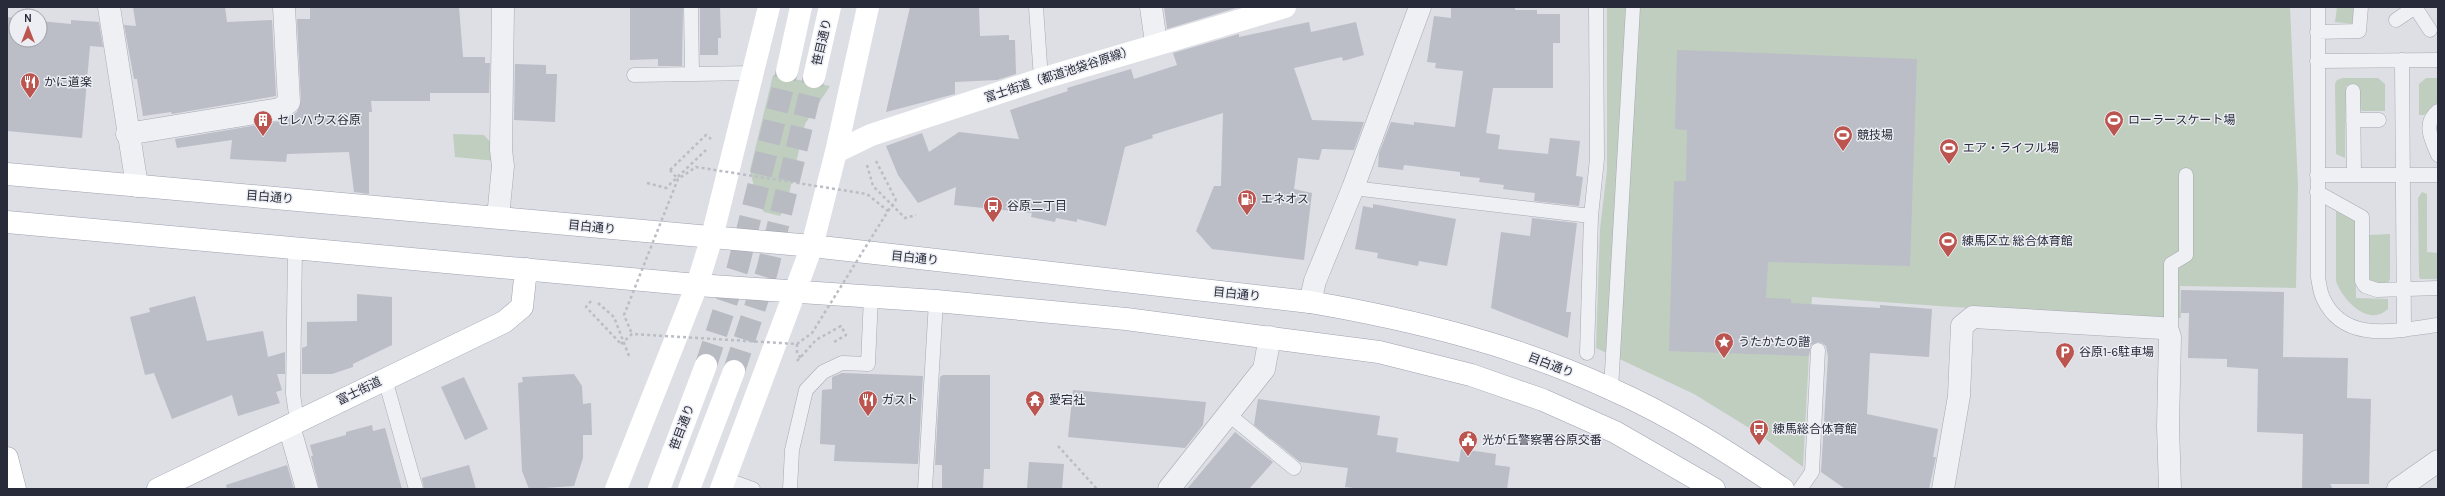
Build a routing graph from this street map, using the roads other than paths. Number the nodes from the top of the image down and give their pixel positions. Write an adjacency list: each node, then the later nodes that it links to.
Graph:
1 (109, 7): 35 (street)
2 (284, 7): 35 (street)
3 (503, 7): 48 (street)
4 (690, 7): 27 (lane)
5 (769, 7): 26 (main road)
6 (801, 7): 25 (main road)
7 (830, 7): 29 (main road, 笹目通り)
8 (868, 7): 36 (main road)
9 (1036, 7): 30 (lane)
10 (1151, 7): 21 (street)
11 (1285, 7): 21 (main road, 富士街道（都道池袋谷原線）)
12 (1420, 7): 45 (street)
13 (1596, 7): 47 (lane)
14 (1633, 7): 70 (lane)
15 (2318, 7): 20 (lane)
16 (2361, 7): 20 (lane)
17 (2415, 7): 18 (lane); 19 (lane)
18 (2396, 20)
19 (2430, 30)
20 (2317, 32): 24 (lane)
21 (1156, 43): 30 (main road, 富士街道（都道池袋谷原線）)
22 (2402, 60): 23 (lane); 24 (lane); 42 (lane)
23 (2438, 60)
24 (2317, 61): 40 (lane)
25 (787, 71)
26 (752, 73): 27 (lane); 50 (main road)
27 (692, 74): 28 (lane)
28 (634, 75)
29 (814, 77)
30 (1041, 78): 36 (main road, 富士街道（都道池袋谷原線）)
31 (2353, 91): 33 (lane)
32 (2438, 111): 37 (lane)
33 (2354, 120): 34 (lane); 41 (lane)
34 (2379, 120)
35 (127, 134): 44 (street)
36 (836, 152): 51 (main road)
37 (2438, 155)
38 (7, 174): 44 (main road, 目白通り)
39 (2186, 175): 63 (lane)
40 (2317, 175): 41 (lane); 46 (lane)
41 (2354, 175): 42 (lane)
42 (2403, 175): 43 (lane); 56 (lane)
43 (2438, 175)
44 (137, 186): 48 (main road, 目白通り)
45 (1353, 188): 47 (lane); 60 (street)
46 (2317, 192): 56 (lane); 62 (lane)
47 (1591, 216): 66 (lane)
48 (498, 217): 50 (main road, 目白通り)
49 (7, 222): 52 (main road)
50 (712, 237): 51 (main road, 目白通り); 54 (main road)
51 (812, 246): 57 (main road); 60 (main road, 目白通り)
52 (295, 248): 53 (main road); 72 (lane)
53 (526, 269): 54 (main road); 69 (main road, 富士街道)
54 (697, 285): 57 (main road); 81 (main road)
55 (2438, 288): 56 (lane)
56 (2403, 289): 62 (lane)
57 (796, 291): 58 (main road); 76 (main road)
58 (871, 296): 59 (main road); 85 (lane)
59 (936, 301): 64 (main road); 86 (lane)
60 (1310, 302): 70 (main road, 目白通り)
61 (2438, 326): 62 (lane)
62 (2404, 330)
63 (2168, 331): 91 (street); 92 (street)
64 (1270, 337): 71 (street); 88 (main road)
65 (1818, 350): 90 (lane)
66 (1587, 354)
67 (706, 365): 82 (main road, 笹目通り)
68 (734, 371): 83 (main road)
69 (385, 379): 72 (main road, 富士街道); 80 (lane)
70 (1611, 389): 89 (main road, 目白通り)
71 (1228, 414): 75 (lane); 87 (street)
72 (293, 424): 78 (main road, 富士街道); 79 (street)
73 (7, 458): 77 (main road)
74 (2438, 460): 93 (street)
75 (1294, 468)
76 (723, 484): 84 (lane)
77 (15, 489)
78 (158, 489)
79 (307, 489)
80 (416, 489)
81 (616, 489)
82 (659, 489)
83 (689, 489)
84 (753, 489)
85 (790, 489)
86 (925, 489)
87 (1169, 489)
88 (1714, 489)
89 (1783, 489)
90 (1800, 489)
91 (1943, 489)
92 (2170, 489)
93 (2398, 489)

